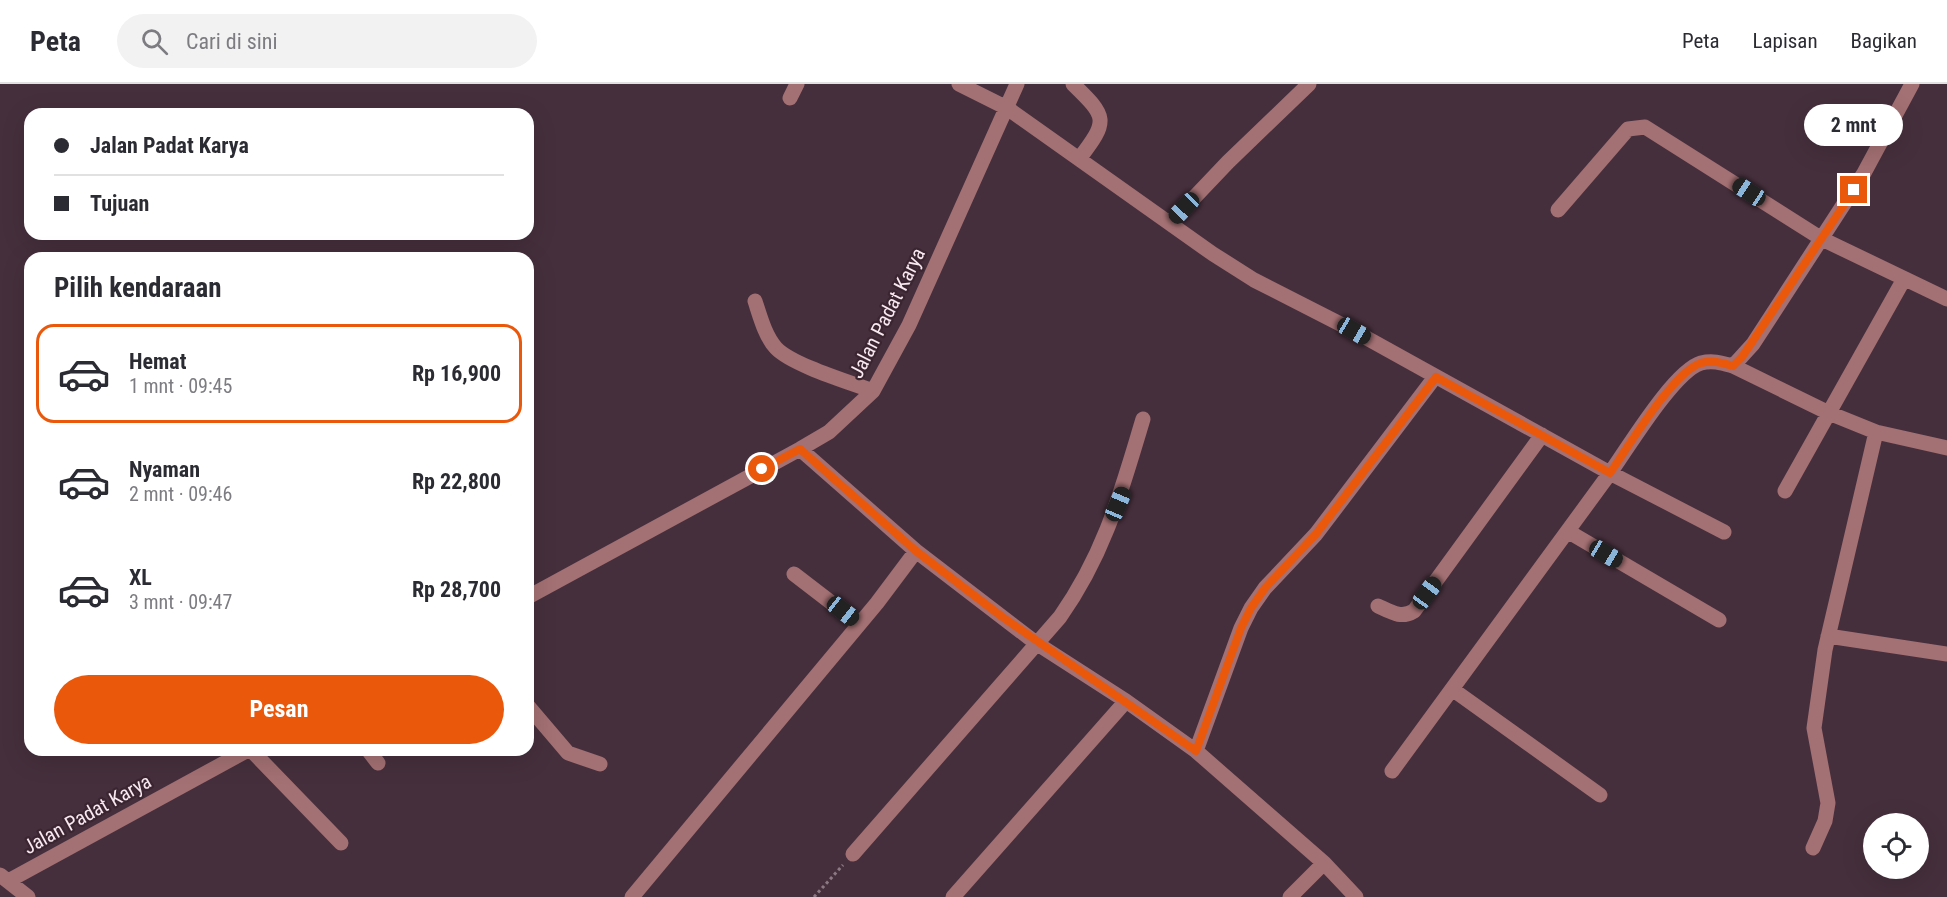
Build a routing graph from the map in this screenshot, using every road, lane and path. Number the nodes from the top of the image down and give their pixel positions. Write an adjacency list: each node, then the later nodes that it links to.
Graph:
1 (959, 84): 6 (street)
2 (1017, 84): 6 (street, Jalan Padat Karya)
3 (1073, 84): 7 (street)
4 (1309, 84): 9 (street)
5 (1912, 84): 10 (street)
6 (1007, 108): 7 (street); 16 (street, Jalan Padat Karya)
7 (1078, 159): 9 (street)
8 (1558, 210): 10 (street)
9 (1170, 223): 15 (street)
10 (1822, 240): 11 (street); 14 (street)
11 (1904, 279): 12 (street); 17 (street)
12 (1947, 299)
13 (755, 301): 16 (street)
14 (1733, 366): 17 (street); 23 (street)
15 (1436, 377): 20 (street); 39 (street)
16 (873, 391): 22 (street, Jalan Padat Karya)
17 (1829, 413): 19 (street); 24 (street)
18 (1143, 418): 34 (street)
19 (1876, 432): 21 (street); 33 (street)
20 (1542, 435): 23 (street); 30 (street)
21 (1947, 448)
22 (800, 449): 27 (street); 29 (street, Jalan Padat Karya)
23 (1610, 473): 25 (street); 26 (street)
24 (1785, 490)
25 (1569, 532): 31 (street); 36 (street)
26 (1724, 532)
27 (916, 551): 32 (street); 34 (street)
28 (794, 574): 32 (street)
29 (534, 594)
30 (1378, 606)
31 (1719, 620)
32 (859, 624): 53 (street)
33 (1828, 636): 35 (street); 48 (street)
34 (1036, 643): 37 (street); 49 (street)
35 (1947, 654)
36 (1452, 689): 45 (street); 46 (street)
37 (1126, 701): 39 (street); 55 (street)
38 (534, 713): 44 (street)
39 (1196, 751): 50 (street)
40 (238, 756): 51 (street, Jalan Padat Karya)
41 (255, 756): 47 (street)
42 (373, 756): 43 (street)
43 (378, 763)
44 (600, 764)
45 (1392, 771)
46 (1600, 795)
47 (341, 843)
48 (1813, 848)
49 (853, 854): 54 (path)
50 (1324, 863): 56 (street); 57 (street)
51 (5, 878): 52 (street)
52 (28, 897)
53 (632, 897)
54 (814, 897)
55 (953, 897)
56 (1290, 897)
57 (1356, 897)

